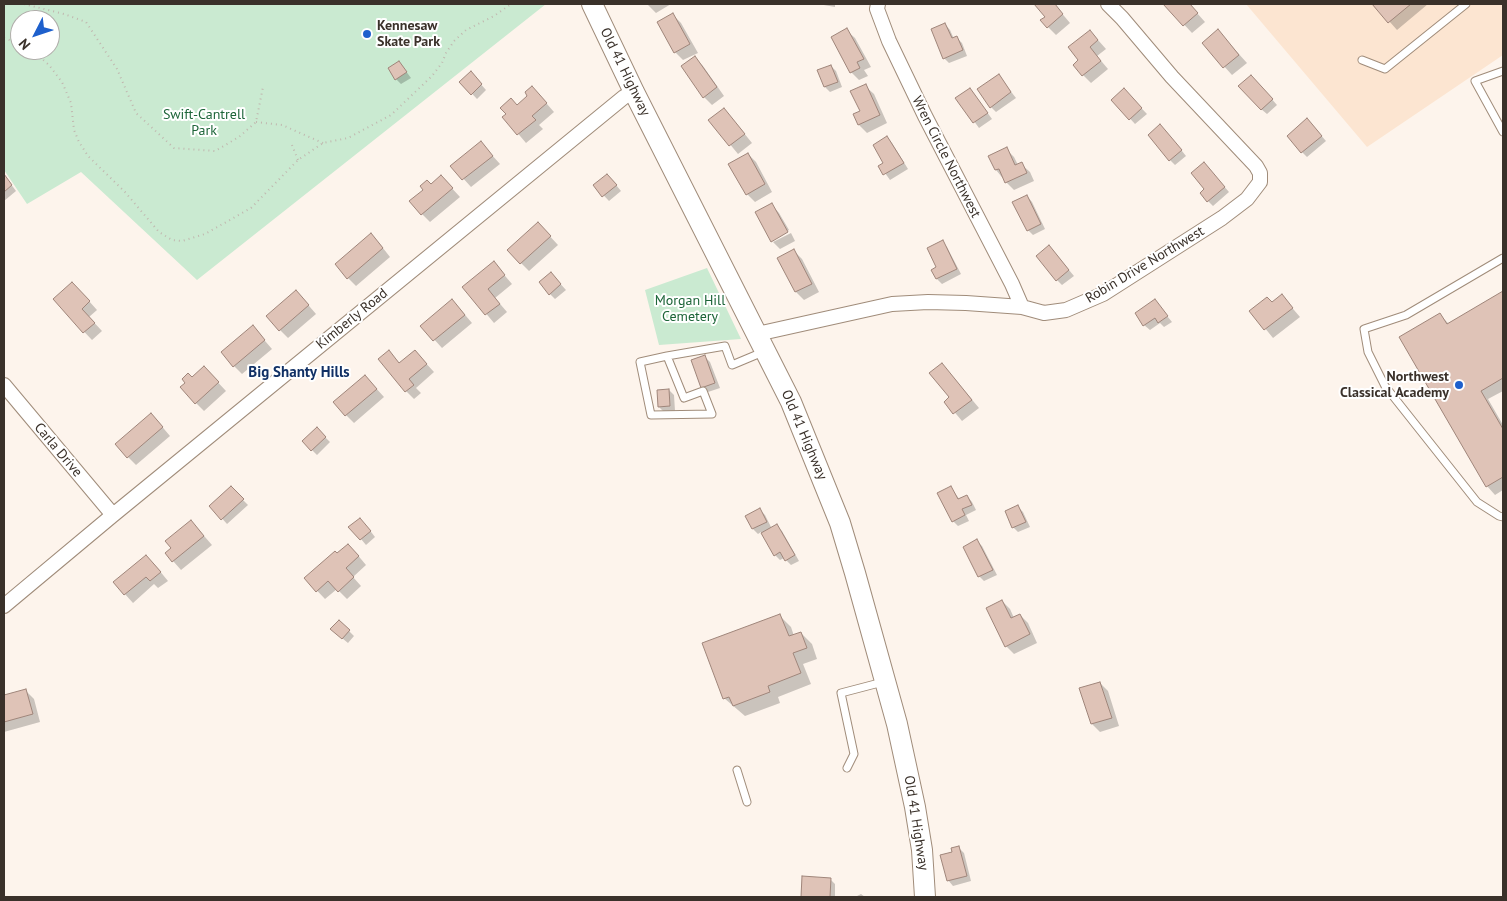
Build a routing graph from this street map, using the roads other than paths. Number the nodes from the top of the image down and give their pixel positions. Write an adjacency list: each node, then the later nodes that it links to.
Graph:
1 (592, 4): 7 (main road, Old 41 Highway)
2 (878, 4): 10 (street, Wren Circle Northwest)
3 (1108, 4): 10 (street, Robin Drive Northwest)
4 (1466, 4): 5 (lane)
5 (1362, 60)
6 (1503, 72): 8 (lane)
7 (634, 92): 11 (main road, Old 41 Highway); 14 (street, Kimberly Road)
8 (1503, 132)
9 (1503, 258): 15 (lane)
10 (1022, 307): 11 (street, Robin Drive Northwest)
11 (762, 342): 12 (lane); 17 (main road, Old 41 Highway)
12 (667, 356): 12 (lane)
13 (4, 385): 14 (street, Carla Drive)
14 (112, 515): 16 (street, Kimberly Road)
15 (1503, 517)
16 (4, 606)
17 (884, 681): 18 (lane); 21 (main road, Old 41 Highway)
18 (847, 768)
19 (737, 770): 20 (lane)
20 (747, 802)
21 (925, 897)

